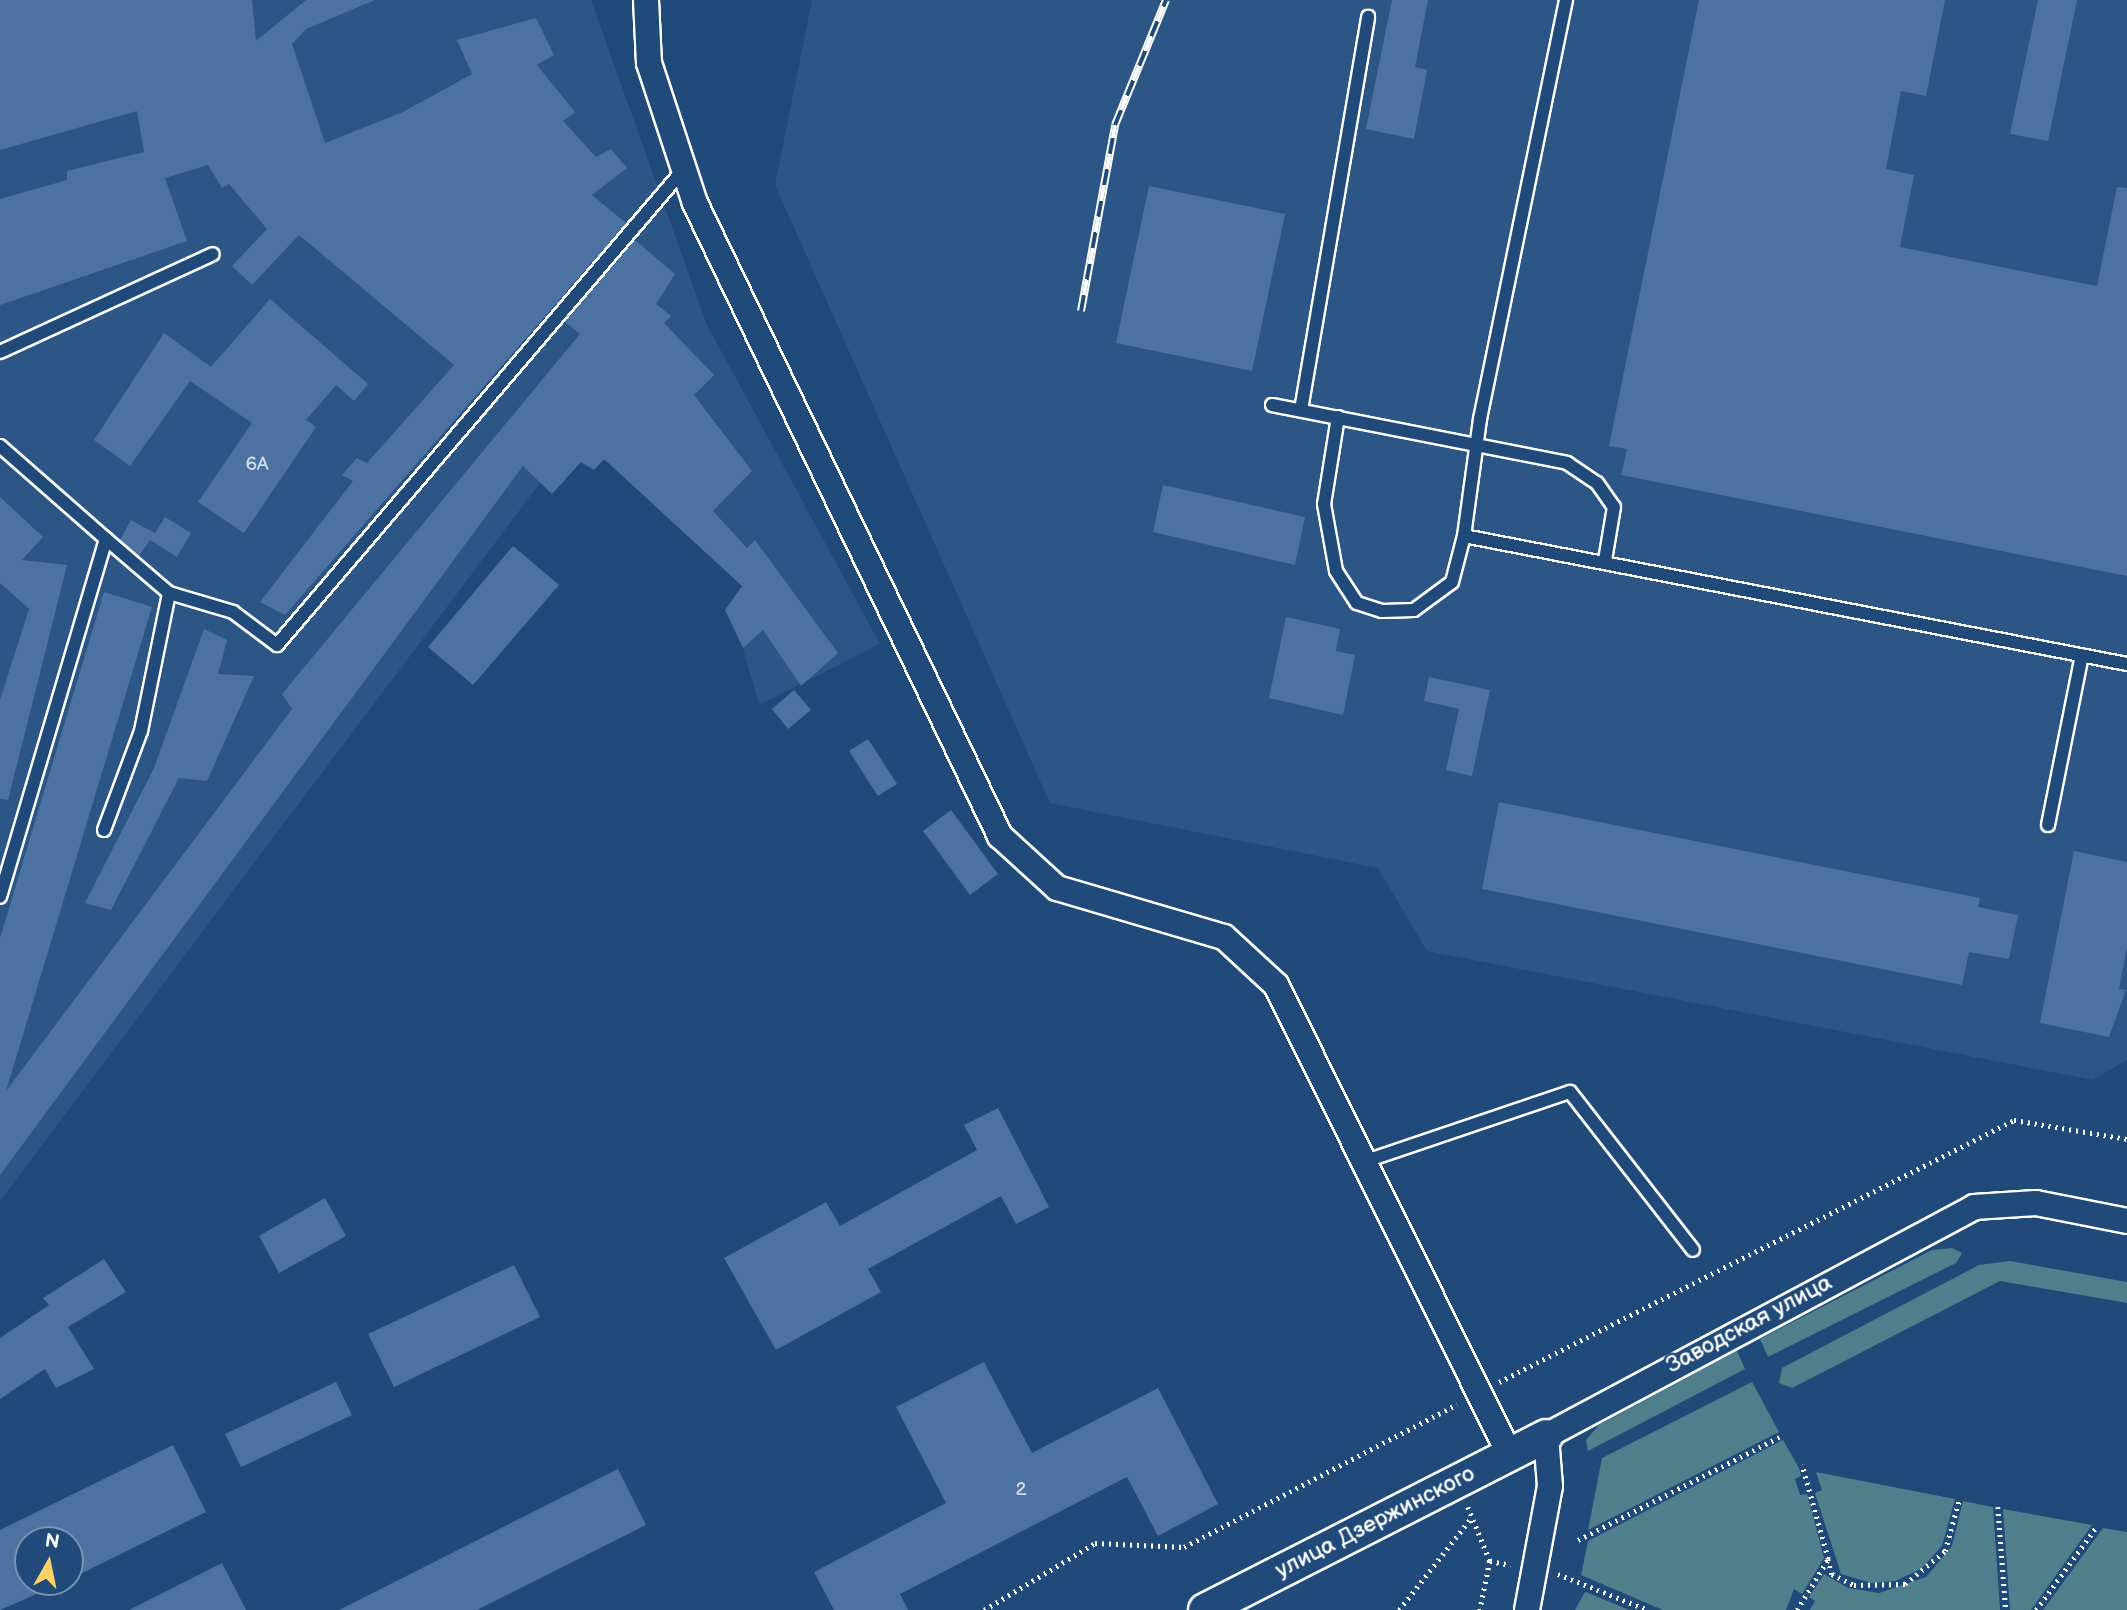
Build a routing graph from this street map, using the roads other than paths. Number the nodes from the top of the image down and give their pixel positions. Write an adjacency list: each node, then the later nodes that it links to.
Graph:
1 (646, 0): 4 (street)
2 (1566, 0): 11 (lane)
3 (1368, 17): 8 (lane)
4 (684, 169): 15 (lane); 21 (street)
5 (213, 254): 6 (lane)
6 (0, 352)
7 (1272, 405): 8 (lane)
8 (1301, 410): 9 (lane)
9 (1338, 417): 11 (lane); 12 (lane)
10 (0, 446): 13 (lane)
11 (1476, 446): 12 (lane); 14 (lane)
12 (1464, 536): 14 (lane)
13 (106, 538): 15 (lane); 20 (lane)
14 (1605, 560): 16 (lane)
15 (169, 593): 19 (lane)
16 (2082, 655): 17 (lane); 18 (lane)
17 (2127, 664)
18 (2048, 825)
19 (104, 830)
20 (0, 897)
21 (1366, 1161): 23 (lane); 25 (street)
22 (2127, 1221): 24 (street, Заводская улица)
23 (1693, 1250)
24 (1546, 1436): 25 (street, улица Дзержинского); 27 (street)
25 (1509, 1453): 26 (street, улица Дзержинского)
26 (1205, 1610)
27 (1527, 1610)

